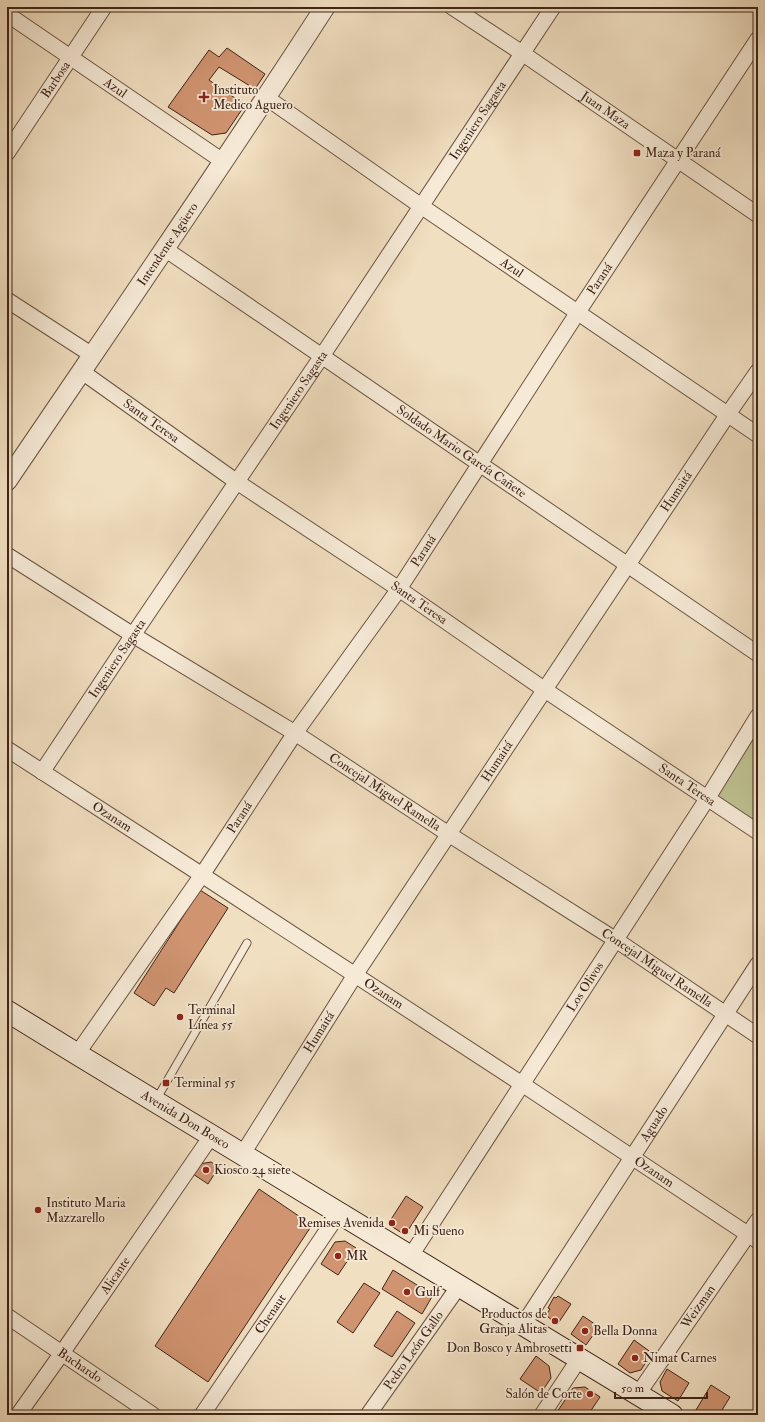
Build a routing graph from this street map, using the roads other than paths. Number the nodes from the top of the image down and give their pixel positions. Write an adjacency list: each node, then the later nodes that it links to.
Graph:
1 (104, 7): 8 (street, Barbosa)
2 (326, 7): 9 (street, Intendente Agüero)
3 (452, 7): 7 (street, Juan Maza)
4 (552, 7): 7 (street, Ingeniero Sagasta)
5 (7, 14): 8 (street, Azul)
6 (758, 39): 11 (street, Paraná)
7 (522, 53): 11 (street, Juan Maza); 13 (street, Ingeniero Sagasta)
8 (71, 57): 10 (street, Barbosa); 12 (street, Azul)
9 (267, 98): 12 (street, Intendente Agüero); 13 (street, Azul)
10 (7, 153)
11 (678, 160): 14 (street, Juan Maza); 17 (street, Paraná)
12 (224, 162): 15 (street, Intendente Agüero)
13 (421, 206): 17 (street, Azul); 18 (street, Ingeniero Sagasta)
14 (758, 215)
15 (165, 250): 18 (street, Soldado Mario García Cañete); 19 (street, Intendente Agüero)
16 (7, 300): 19 (street, Santa Teresa)
17 (578, 312): 21 (street, Azul); 23 (street, Paraná)
18 (322, 356): 23 (street, Soldado Mario García Cañete); 25 (street, Ingeniero Sagasta)
19 (87, 363): 24 (street, Intendente Agüero); 25 (street, Santa Teresa)
20 (758, 371): 21 (street, Humaitá)
21 (728, 414): 22 (street, Azul); 27 (street, Humaitá)
22 (758, 435)
23 (479, 463): 27 (street, Soldado Mario García Cañete); 28 (street, Paraná)
24 (7, 481)
25 (237, 482): 28 (street, Santa Teresa); 29 (street, Ingeniero Sagasta)
26 (7, 556): 29 (street, Concejal Miguel Ramella)
27 (627, 566): 30 (street, Soldado Mario García Cañete); 31 (street, Humaitá)
28 (399, 590): 31 (street, Santa Teresa); 33 (street, Paraná)
29 (133, 635): 33 (street, Concejal Miguel Ramella); 35 (street, Ingeniero Sagasta)
30 (758, 654)
31 (545, 690): 36 (street, Santa Teresa); 38 (street, Humaitá)
32 (758, 716): 36 (street, Los Olivos)
33 (295, 733): 38 (street, Concejal Miguel Ramella); 39 (street, Paraná)
34 (7, 749): 35 (street, Ozanam)
35 (42, 772): 39 (street, Ozanam)
36 (707, 799): 37 (street, Santa Teresa); 40 (street, Los Olivos)
37 (758, 832)
38 (450, 835): 40 (street, Concejal Miguel Ramella); 43 (street, Humaitá)
39 (202, 875): 43 (street, Ozanam); 47 (street, Paraná)
40 (616, 940): 45 (street, Concejal Miguel Ramella); 48 (street, Los Olivos)
41 (247, 943): 49 (lane)
42 (758, 964): 45 (street, Aguado)
43 (355, 976): 48 (street, Ozanam); 51 (street, Humaitá)
44 (7, 1010): 47 (main road, Avenida Don Bosco)
45 (726, 1013): 46 (street, Concejal Miguel Ramella); 52 (street, Aguado)
46 (758, 1036)
47 (77, 1054): 49 (main road, Avenida Don Bosco)
48 (522, 1084): 52 (street, Ozanam); 56 (street, Los Olivos)
49 (155, 1101): 50 (main road, Avenida Don Bosco)
50 (212, 1135): 51 (main road, Avenida Don Bosco); 60 (street, Alicante)
51 (242, 1155): 53 (main road, Avenida Don Bosco)
52 (632, 1158): 55 (street, Ozanam); 59 (street, Aguado)
53 (339, 1214): 56 (main road, Avenida Don Bosco); 65 (street, Chenaut)
54 (758, 1220): 55 (street, Weizman)
55 (753, 1238): 62 (street, Weizman)
56 (410, 1257): 57 (main road, Avenida Don Bosco)
57 (459, 1286): 59 (main road, Avenida Don Bosco); 66 (street, Pedro León Gallo)
58 (7, 1316): 60 (street, Buchardo)
59 (523, 1325): 61 (main road, Avenida Don Bosco)
60 (62, 1353): 63 (street, Alicante); 64 (street, Buchardo)
61 (579, 1359): 62 (main road, Avenida Don Bosco); 67 (street)
62 (638, 1394): 68 (main road, Avenida Don Bosco)
63 (18, 1415)
64 (153, 1415)
65 (202, 1415)
66 (368, 1415)
67 (542, 1415)
68 (672, 1415)

